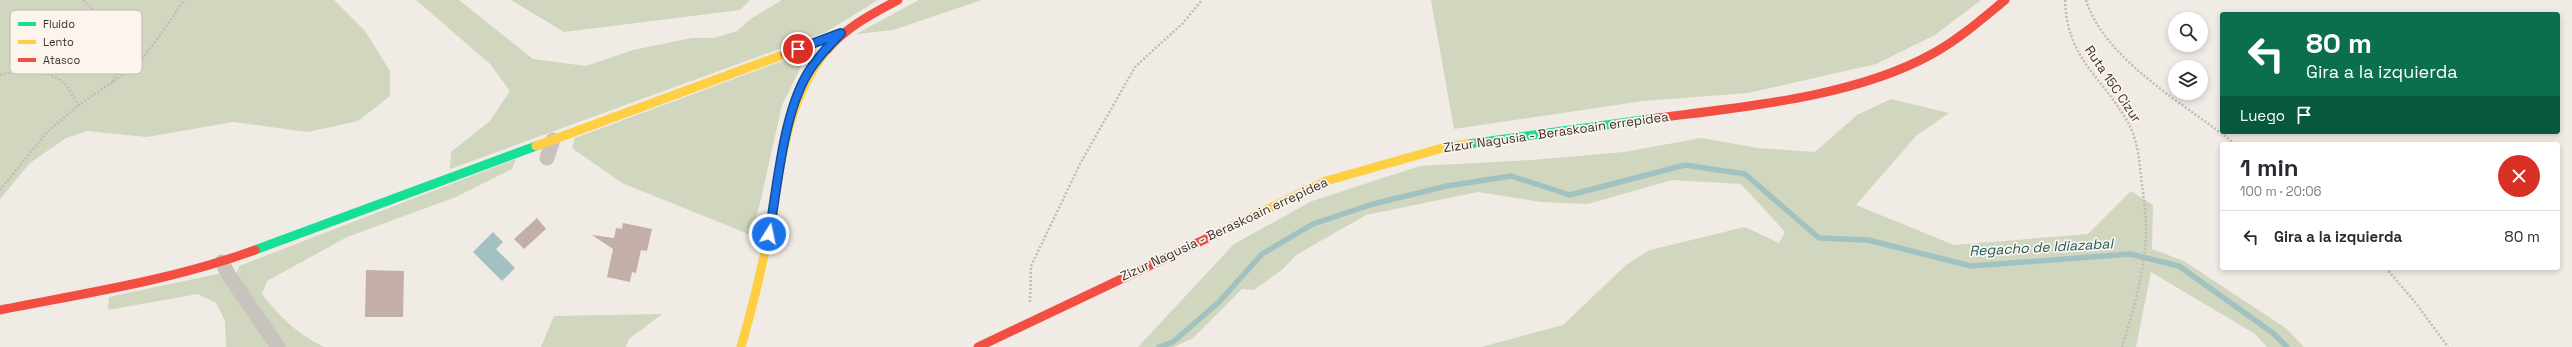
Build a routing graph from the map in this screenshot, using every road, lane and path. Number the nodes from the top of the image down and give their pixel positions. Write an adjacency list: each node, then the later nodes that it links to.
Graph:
1 (83, 0): 8 (path)
2 (184, 0): 10 (path)
3 (898, 0): 9 (street)
4 (1202, 0): 27 (path)
5 (2005, 0): 27 (street, Zizur Nagusia - Beraskoain errepidea)
6 (2065, 0): 33 (path, Ruta 15C Cizur)
7 (2086, 0): 18 (path)
8 (93, 10)
9 (841, 33): 20 (street); 30 (street)
10 (142, 59)
11 (10, 72): 15 (path)
12 (42, 74): 17 (path)
13 (117, 74): 16 (path)
14 (125, 74): 16 (path)
15 (0, 75)
16 (109, 86): 17 (path)
17 (79, 105): 23 (path)
18 (2220, 133)
19 (2222, 134): 21 (path)
20 (552, 140): 22 (street); 24 (street)
21 (2232, 142)
22 (547, 158)
23 (0, 190)
24 (222, 262): 26 (street); 29 (street)
25 (2388, 270): 34 (path)
26 (0, 310)
27 (1029, 322): 28 (street, Zizur Nagusia - Beraskoain errepidea)
28 (1012, 330): 31 (street, Zizur Nagusia - Beraskoain errepidea); 32 (street)
29 (278, 347)
30 (741, 347)
31 (978, 347)
32 (1001, 347)
33 (2122, 347)
34 (2448, 347)

